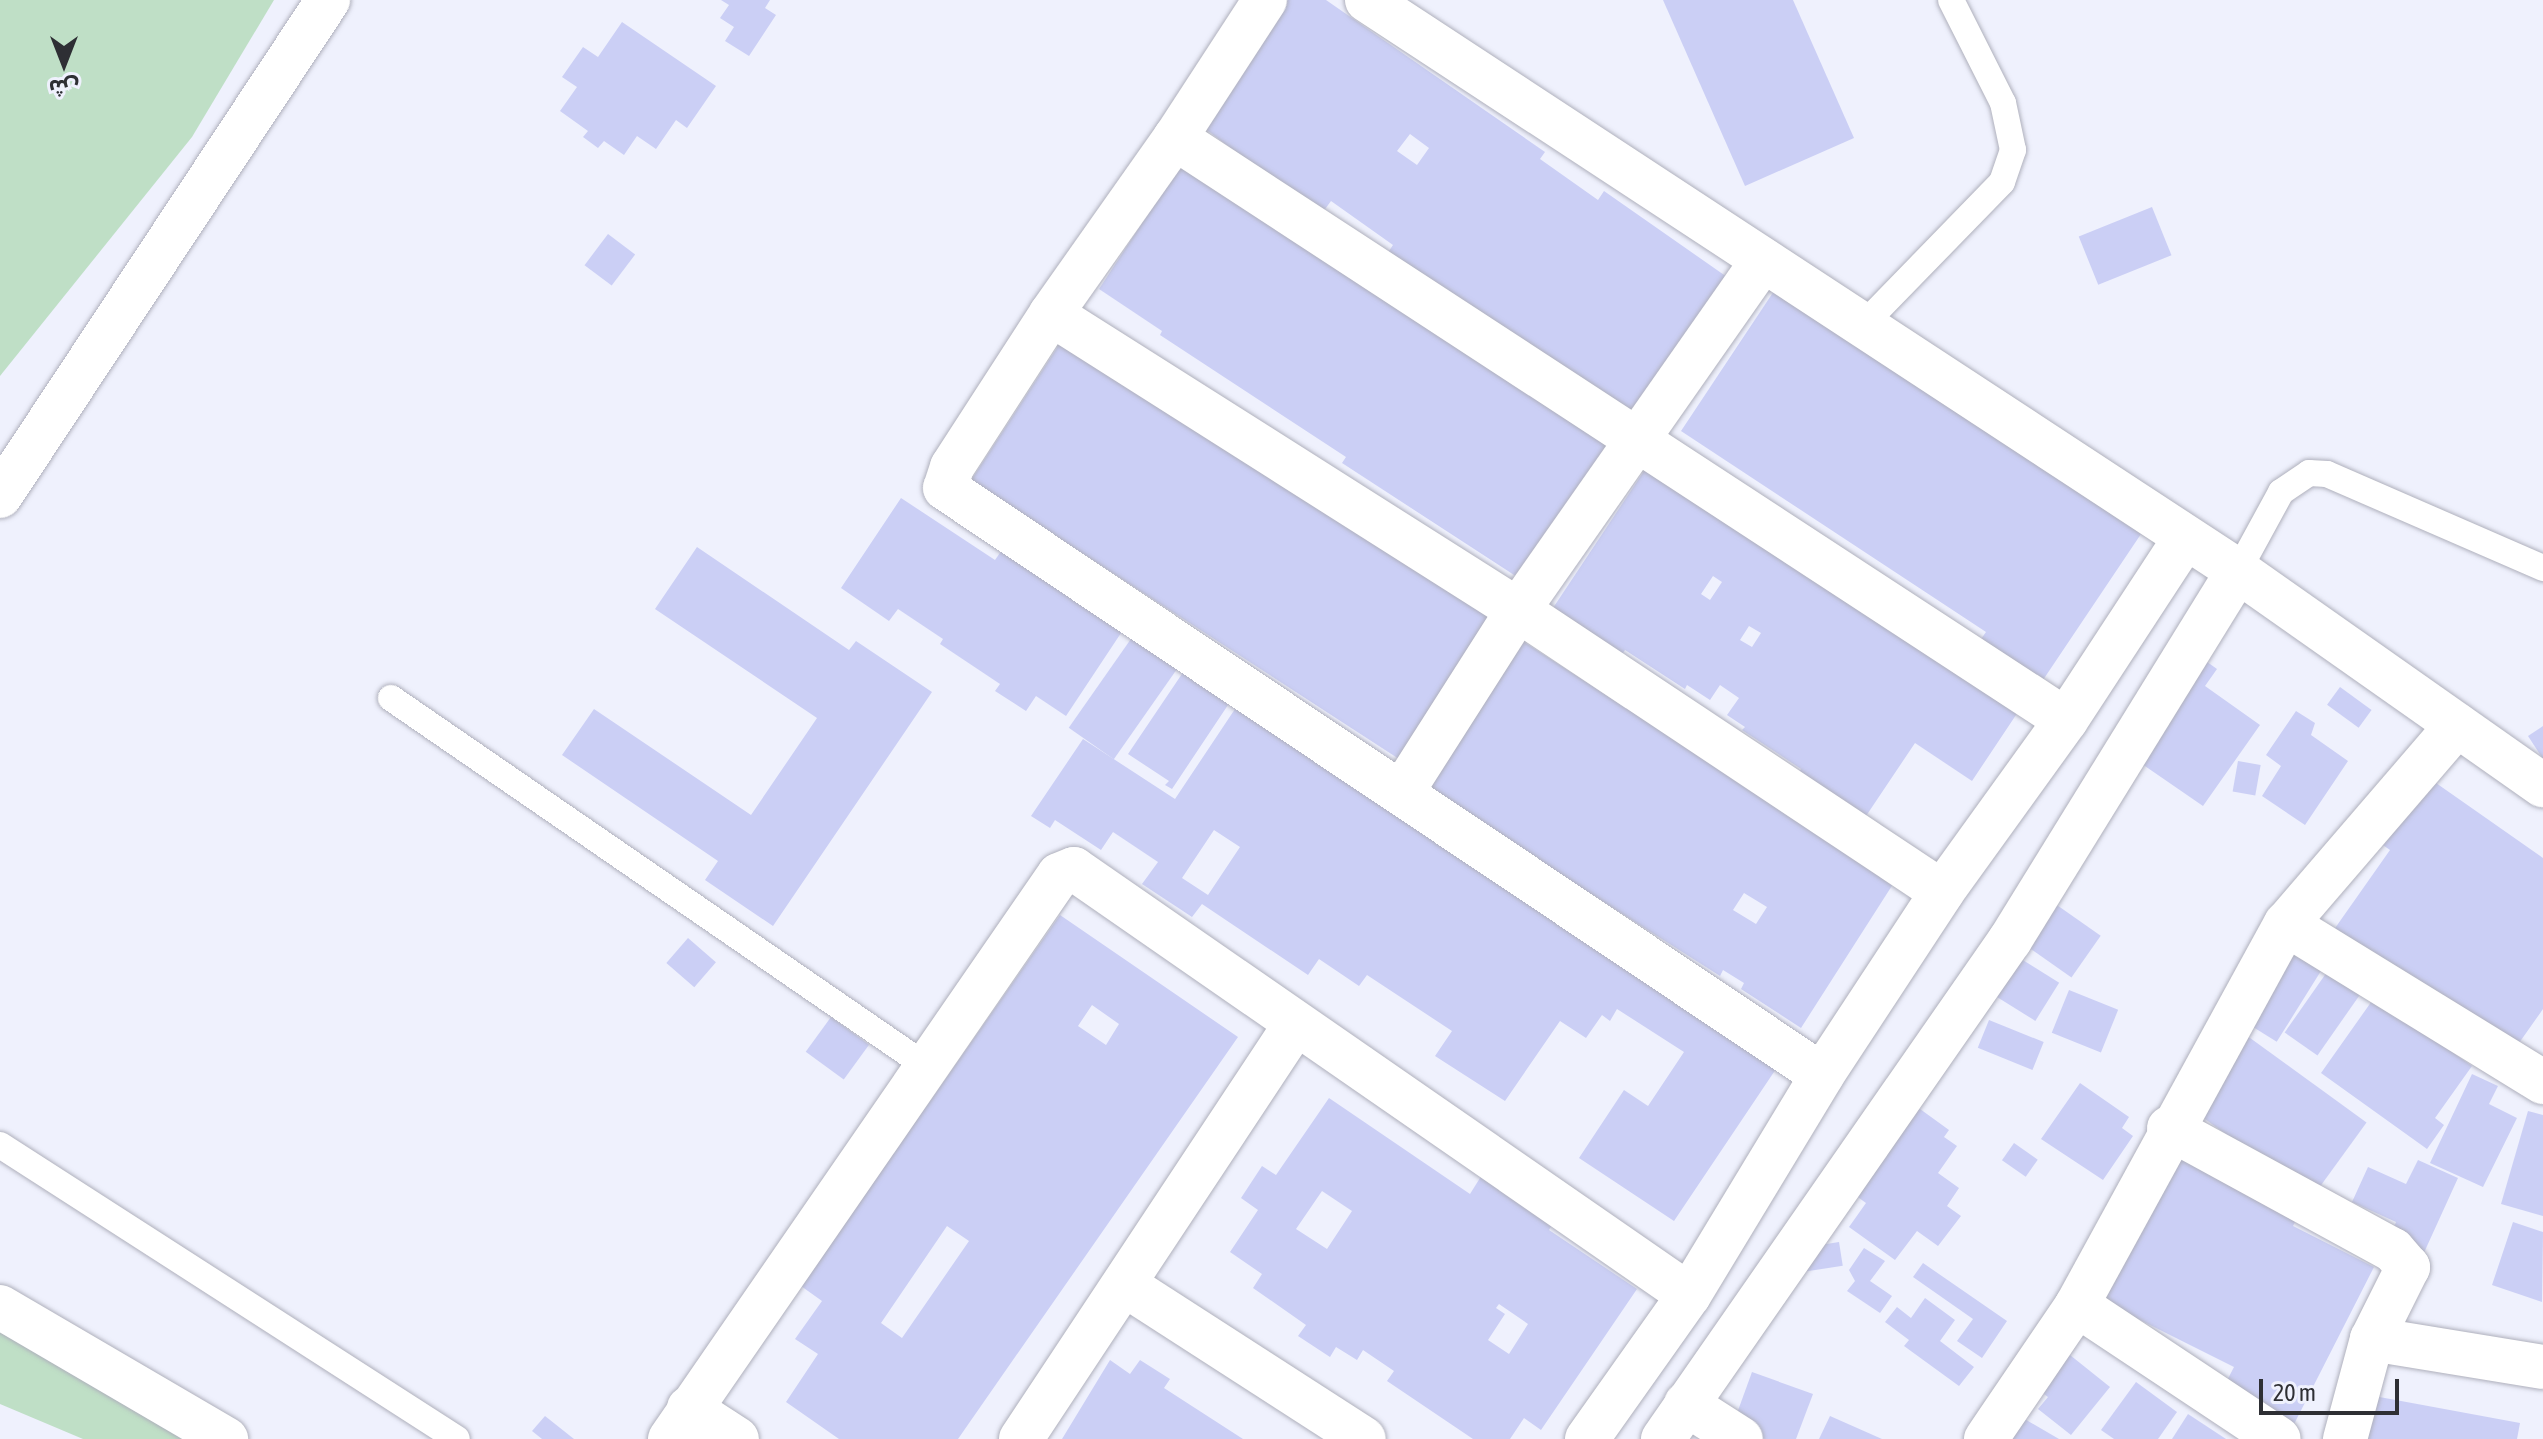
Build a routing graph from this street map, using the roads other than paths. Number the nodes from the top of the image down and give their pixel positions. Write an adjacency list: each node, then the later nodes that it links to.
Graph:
1 (328, 0): 10 (main road)
2 (1265, 0): 5 (main road)
3 (1367, 0): 6 (main road)
4 (1951, 0): 8 (lane)
5 (1175, 138): 7 (main road); 9 (main road)
6 (1763, 260): 8 (main road); 9 (main road)
7 (1051, 314): 14 (main road); 19 (main road)
8 (1863, 325): 11 (main road)
9 (1638, 436): 14 (main road); 16 (main road)
10 (0, 496)
11 (2185, 538): 13 (main road); 16 (main road)
12 (2543, 568): 13 (lane)
13 (2238, 571): 17 (main road); 34 (main road)
14 (1518, 610): 19 (main road); 20 (main road)
15 (391, 698): 23 (lane)
16 (2066, 720): 20 (main road)
17 (2457, 725): 18 (main road); 21 (main road)
18 (2543, 785)
19 (1402, 792): 24 (main road)
20 (1942, 892): 24 (main road)
21 (2286, 924): 25 (main road); 26 (main road)
22 (1296, 1024): 23 (main road); 28 (main road); 29 (main road)
23 (926, 1066): 35 (main road)
24 (1822, 1075): 29 (main road)
25 (2543, 1082)
26 (2169, 1128): 30 (main road); 32 (main road)
27 (0, 1145): 37 (lane)
28 (1125, 1285): 39 (main road); 40 (main road)
29 (1689, 1295): 41 (main road)
30 (2077, 1305): 43 (main road); 44 (main road)
31 (0, 1307): 36 (main road)
32 (2372, 1339): 33 (main road); 45 (main road)
33 (2543, 1367)
34 (1675, 1422): 42 (main road)
35 (679, 1423): 38 (main road)
36 (226, 1439)
37 (457, 1439)
38 (737, 1439)
39 (1021, 1439)
40 (1364, 1439)
41 (1587, 1439)
42 (1741, 1439)
43 (1986, 1439)
44 (2279, 1439)
45 (2345, 1439)

